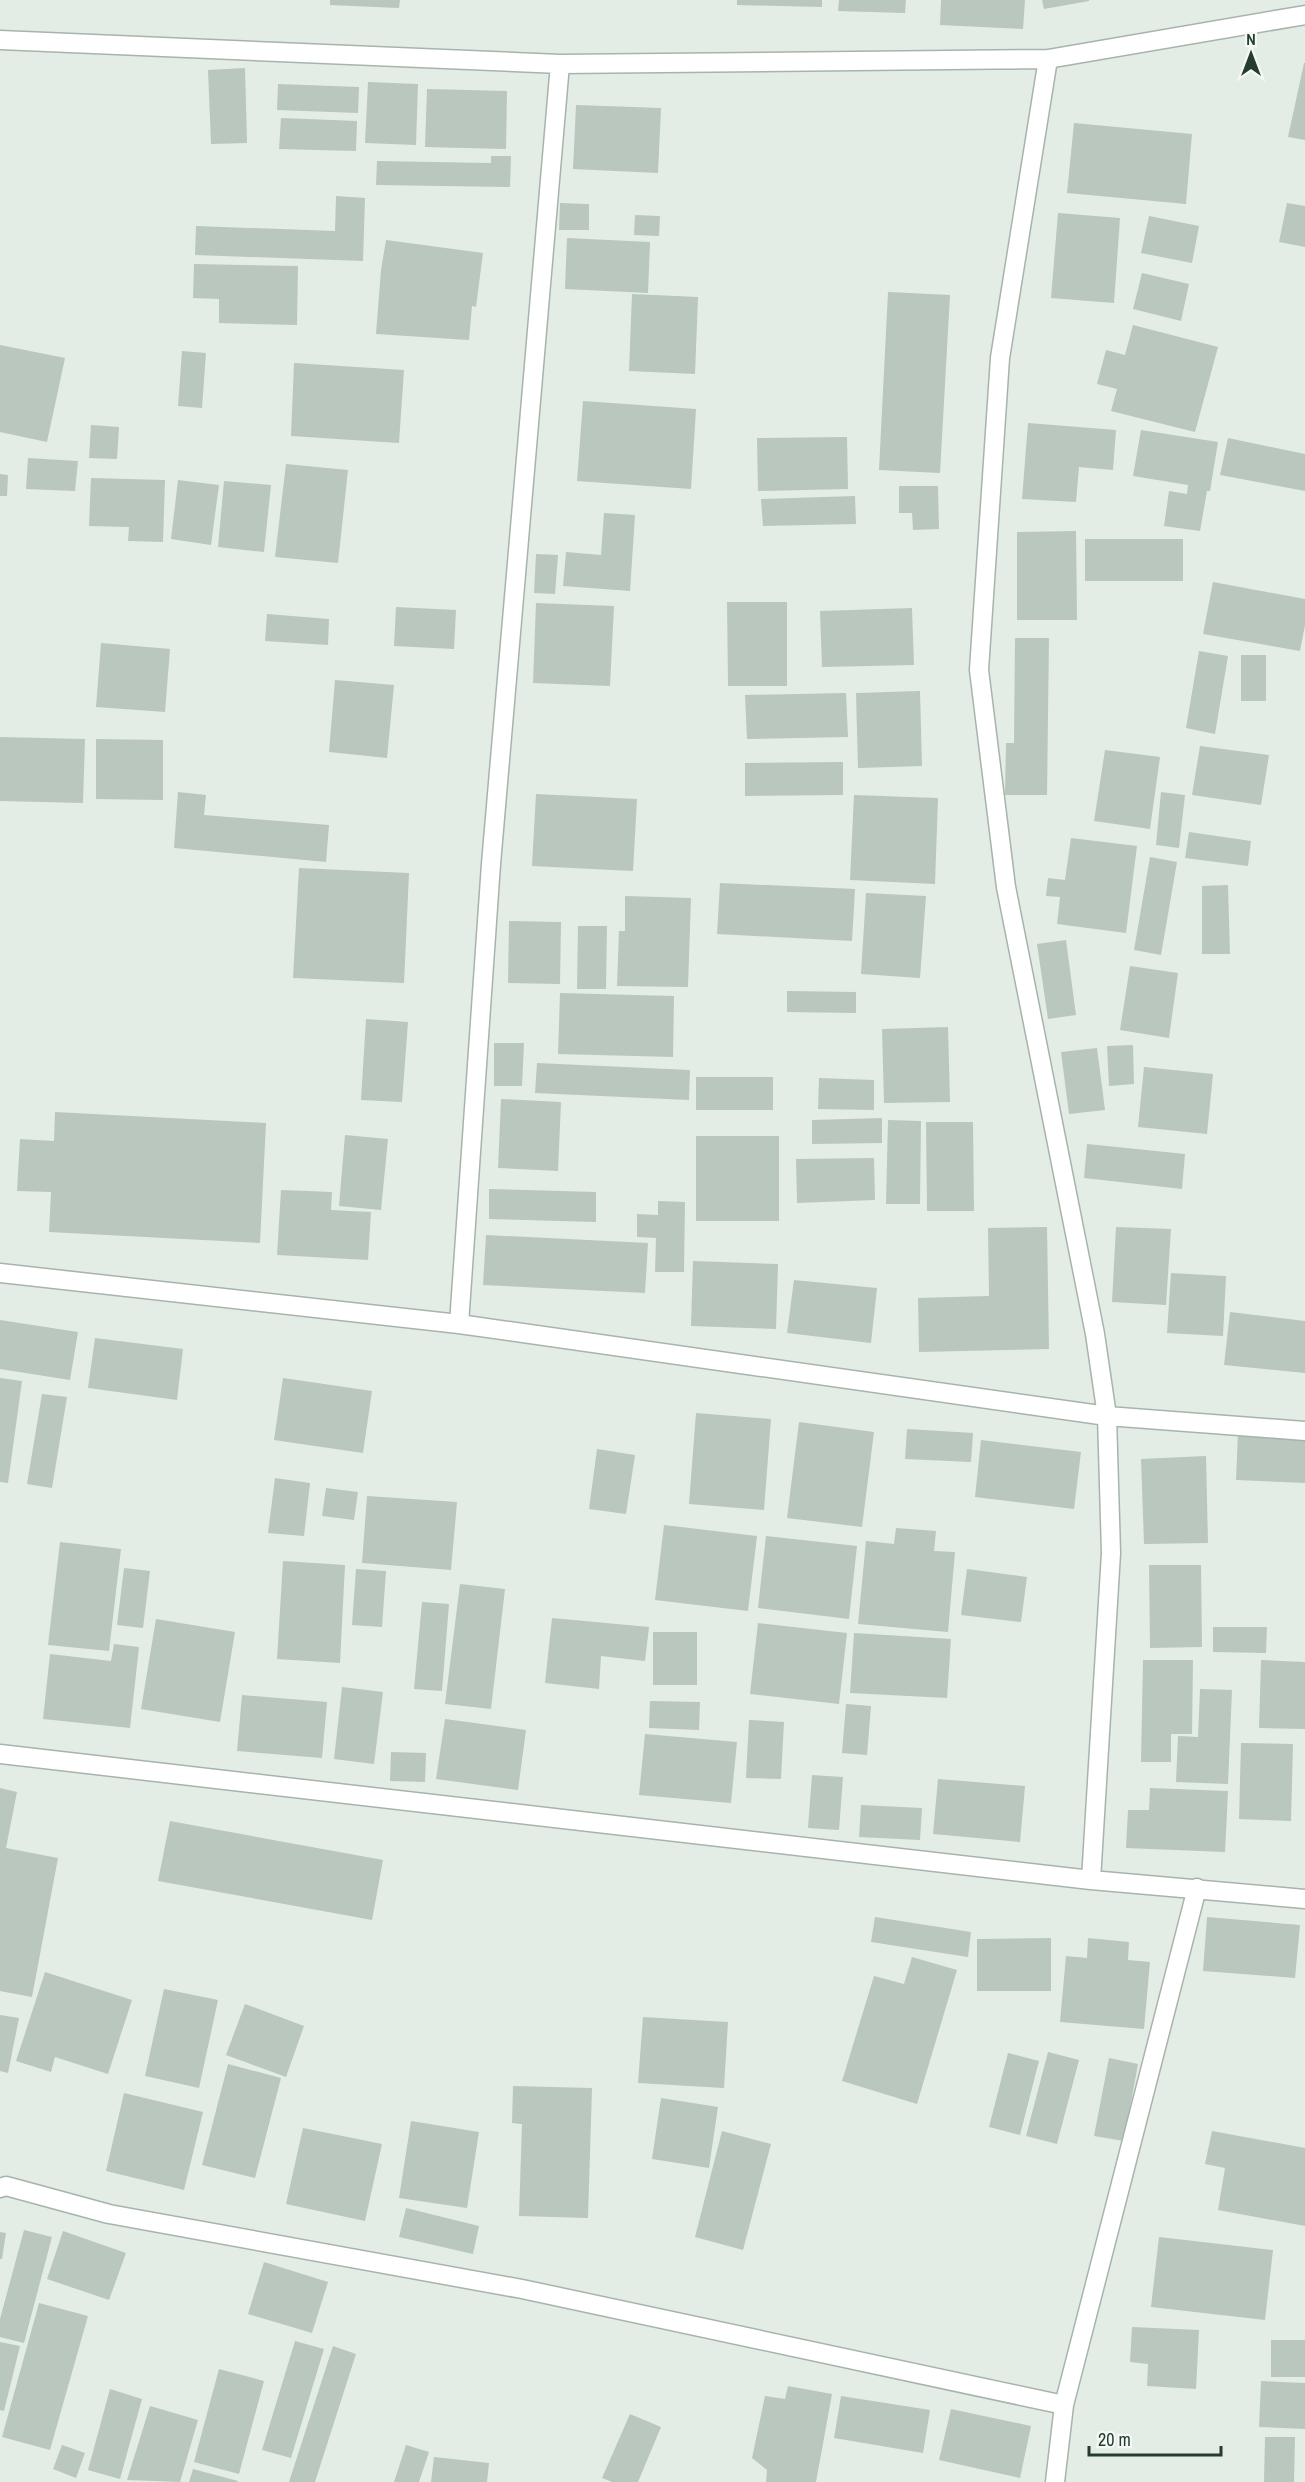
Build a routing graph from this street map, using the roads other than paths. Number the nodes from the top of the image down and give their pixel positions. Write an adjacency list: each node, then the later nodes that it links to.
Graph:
1 (1305, 15): 3 (street)
2 (0, 40): 4 (street)
3 (1048, 59): 4 (street); 7 (street)
4 (560, 64): 6 (street)
5 (0, 1273): 6 (street)
6 (459, 1324): 7 (street)
7 (1107, 1416): 8 (street); 10 (street)
8 (1305, 1431)
9 (0, 1754): 10 (street)
10 (1091, 1880): 11 (street)
11 (1197, 1888): 12 (street); 14 (street)
12 (1305, 1899)
13 (0, 2188): 14 (street)
14 (1064, 2404): 15 (street)
15 (1055, 2482)

